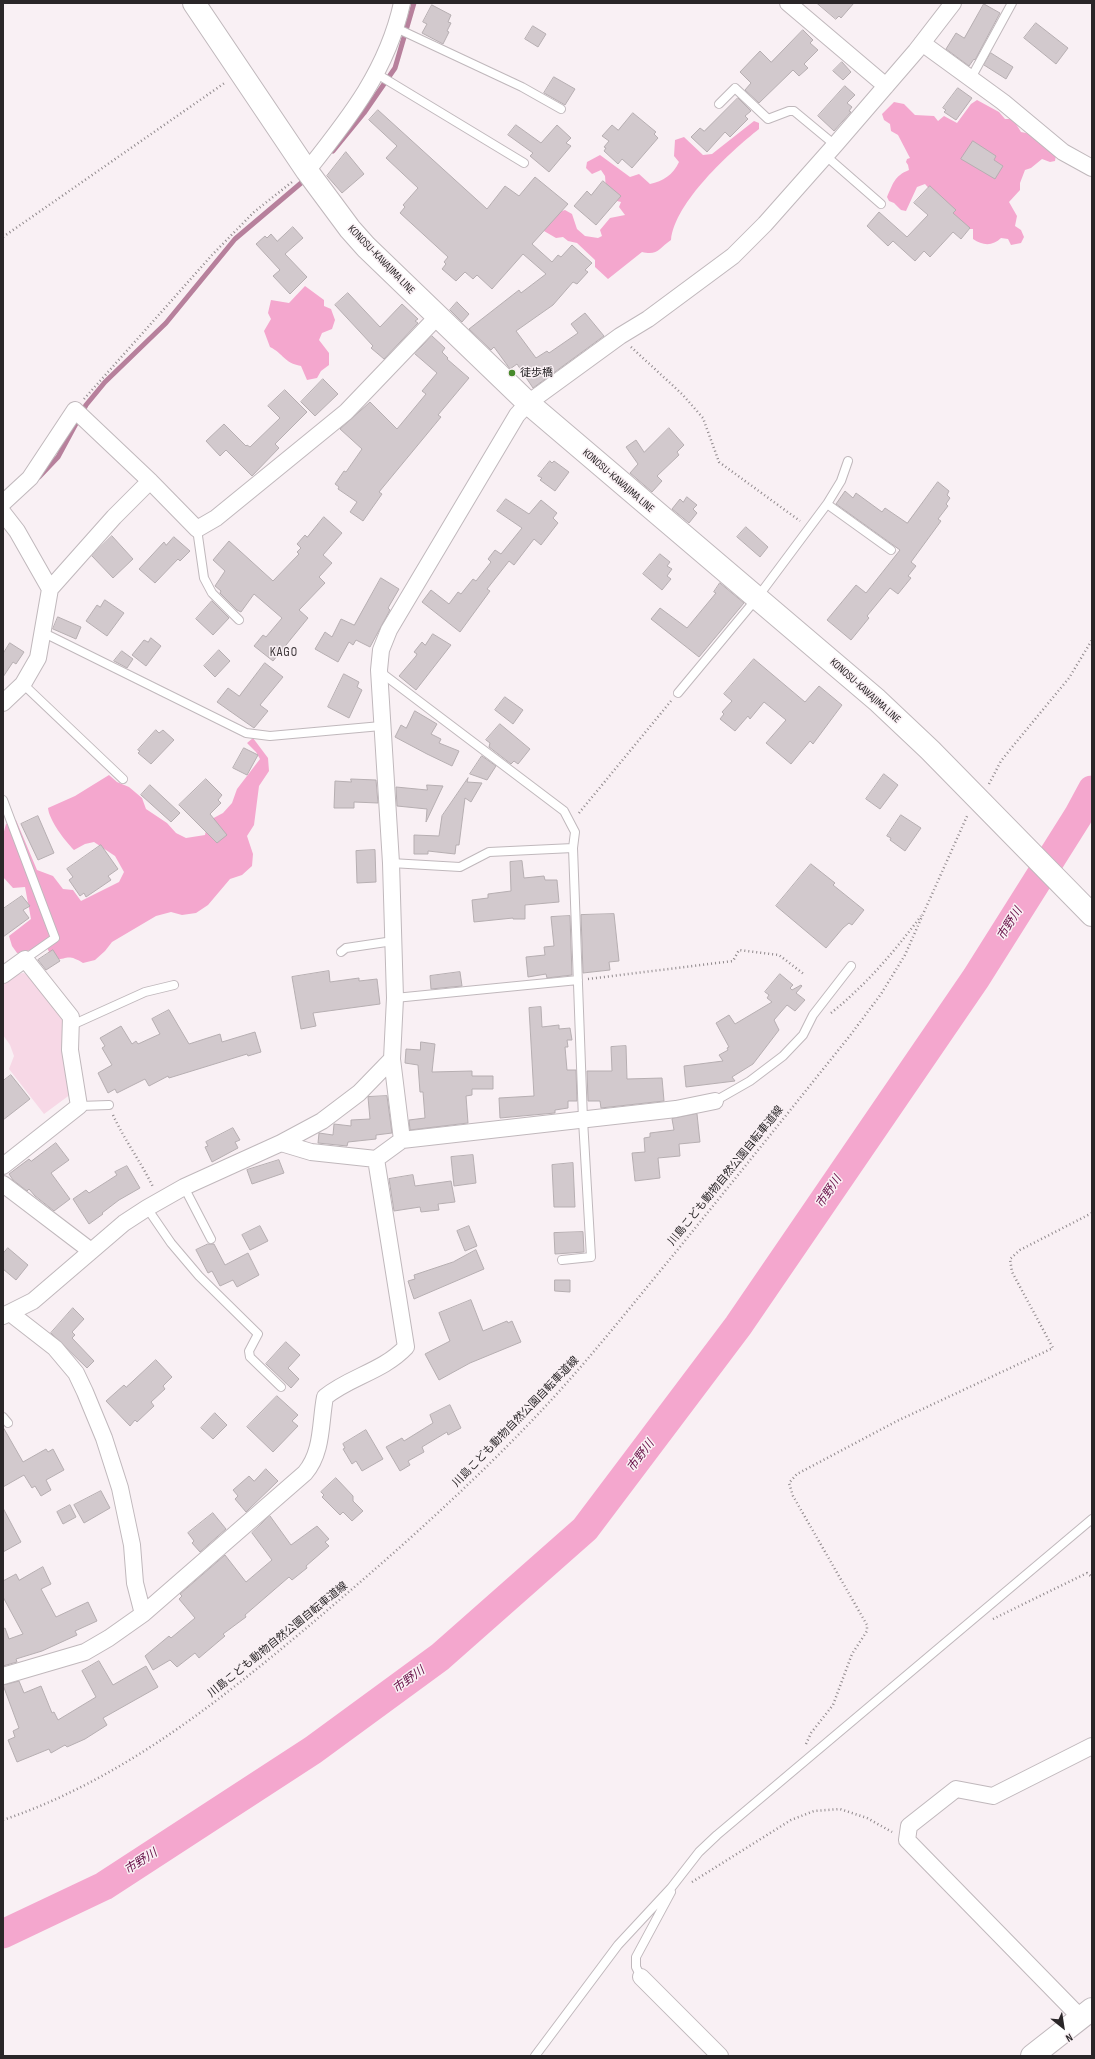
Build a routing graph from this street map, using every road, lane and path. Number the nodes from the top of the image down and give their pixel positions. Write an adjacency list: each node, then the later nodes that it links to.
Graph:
1 (194, 3): 8 (main road, KONOSU-KAWAJIMA LINE)
2 (402, 3): 6 (street)
3 (788, 3): 11 (street)
4 (953, 3): 7 (street)
5 (1012, 3): 10 (lane)
6 (396, 28): 9 (street); 13 (lane)
7 (922, 43): 10 (street); 11 (street)
8 (241, 72): 17 (main road, KONOSU-KAWAJIMA LINE); 19 (path)
9 (377, 74): 15 (lane); 17 (street)
10 (971, 78): 16 (street)
11 (886, 86): 14 (street)
12 (719, 104): 14 (lane)
13 (561, 110)
14 (831, 150): 18 (lane); 21 (street)
15 (524, 163)
16 (1092, 168)
17 (307, 171): 20 (main road, KONOSU-KAWAJIMA LINE); 23 (path)
18 (881, 204)
19 (3, 237)
20 (437, 317): 22 (main road, KONOSU-KAWAJIMA LINE); 30 (street)
21 (620, 336): 22 (street); 29 (path)
22 (528, 403): 33 (main road, KONOSU-KAWAJIMA LINE); 37 (street)
23 (75, 410): 25 (street); 26 (street)
24 (848, 461): 27 (lane)
25 (150, 481): 30 (street); 32 (street)
26 (3, 503)
27 (826, 504): 29 (lane); 31 (lane)
28 (3, 513): 32 (street)
29 (809, 528): 33 (lane)
30 (197, 529): 34 (lane)
31 (892, 550)
32 (50, 589): 35 (street)
33 (757, 598): 39 (lane); 43 (main road, KONOSU-KAWAJIMA LINE)
34 (239, 620)
35 (42, 632): 38 (street); 41 (lane)
36 (1092, 640): 43 (path)
37 (379, 670): 41 (street); 45 (lane)
38 (23, 684): 40 (street); 42 (lane)
39 (678, 693): 45 (path)
40 (3, 702)
41 (381, 726): 47 (street)
42 (123, 779)
43 (984, 796): 48 (path); 49 (main road, KONOSU-KAWAJIMA LINE)
44 (3, 800): 52 (lane)
45 (571, 823): 46 (lane)
46 (573, 848): 47 (lane); 56 (lane)
47 (391, 863): 50 (street)
48 (924, 912): 59 (path); 86 (path, 川島こども動物自然公園自転車道線)
49 (1092, 915)
50 (393, 941): 51 (lane); 58 (street)
51 (341, 952)
52 (26, 959): 54 (street); 60 (street)
53 (851, 966): 62 (lane)
54 (3, 975)
55 (805, 975): 56 (path)
56 (578, 980): 58 (lane); 65 (lane)
57 (174, 985): 60 (lane)
58 (395, 998): 61 (street)
59 (826, 1017)
60 (72, 1025): 64 (street)
61 (392, 1059): 66 (street); 67 (street)
62 (715, 1101): 65 (street)
63 (108, 1105): 64 (lane); 72 (path)
64 (79, 1106): 69 (street)
65 (583, 1120): 66 (street); 76 (lane)
66 (402, 1140): 68 (street)
67 (281, 1143): 68 (street); 71 (street)
68 (376, 1159): 81 (street)
69 (3, 1166)
70 (3, 1184): 75 (street)
71 (184, 1187): 72 (street); 74 (lane)
72 (153, 1205): 75 (street); 78 (lane)
73 (1092, 1213): 85 (path)
74 (211, 1239)
75 (91, 1251): 77 (street)
76 (562, 1260)
77 (6, 1314): 81 (street)
78 (281, 1387)
79 (1092, 1519): 85 (lane)
80 (1092, 1577): 82 (path)
81 (143, 1614): 83 (street)
82 (991, 1620)
83 (3, 1676)
84 (1092, 1746): 87 (street)
85 (804, 1762): 88 (lane)
86 (3, 1820)
87 (907, 1840): 88 (path); 90 (street)
88 (671, 1888): 89 (lane); 92 (lane)
89 (641, 1977): 93 (street)
90 (1086, 2014): 91 (main road)
91 (1041, 2053)
92 (535, 2056)
93 (720, 2056)

